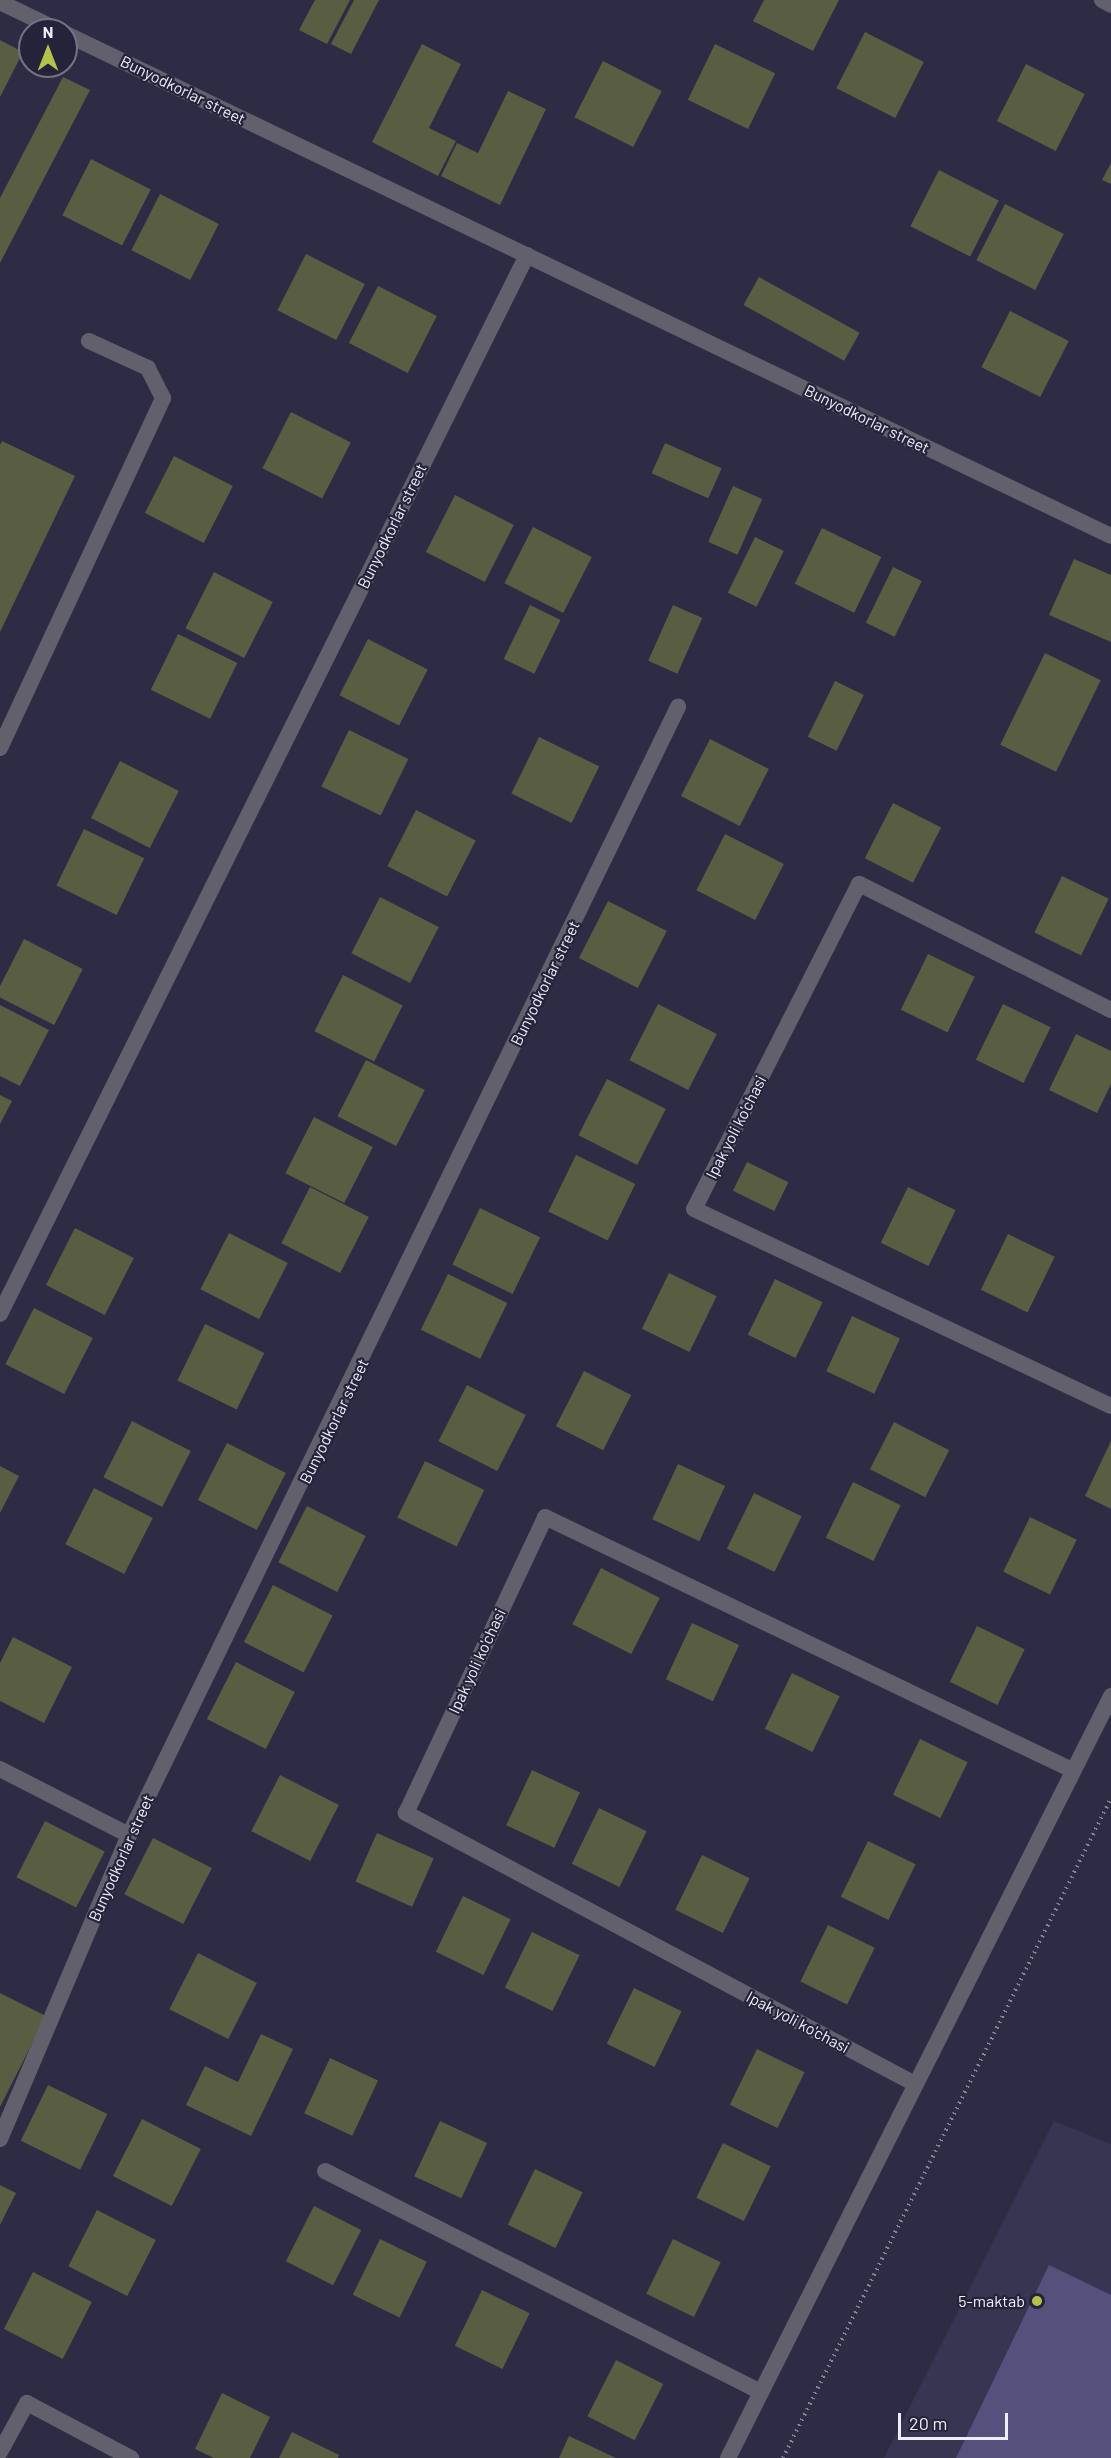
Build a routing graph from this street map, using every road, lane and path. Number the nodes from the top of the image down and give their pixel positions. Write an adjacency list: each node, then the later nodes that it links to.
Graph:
1 (1102, 0): 3 (street)
2 (0, 2): 4 (street)
3 (1111, 5)
4 (33, 18)
5 (78, 40): 6 (street, Bunyodkorlar street)
6 (527, 255): 8 (street, Bunyodkorlar street); 12 (street, Bunyodkorlar street)
7 (89, 341): 10 (street)
8 (1111, 536)
9 (678, 707): 18 (street, Bunyodkorlar street)
10 (0, 748)
11 (1111, 1010): 13 (street, Ipak yoli ko'chasi)
12 (0, 1314)
13 (1111, 1406)
14 (1111, 1696): 16 (street)
15 (0, 1768): 18 (street)
16 (1072, 1770): 19 (street); 19 (street, Ipak yoli ko'chasi)
17 (1111, 1798): 26 (path)
18 (129, 1835): 20 (street, Bunyodkorlar street)
19 (915, 2084): 22 (street)
20 (0, 2139)
21 (325, 2171): 22 (street)
22 (761, 2392): 25 (street)
23 (0, 2452): 24 (street)
24 (131, 2458)
25 (728, 2458)
26 (783, 2458)

